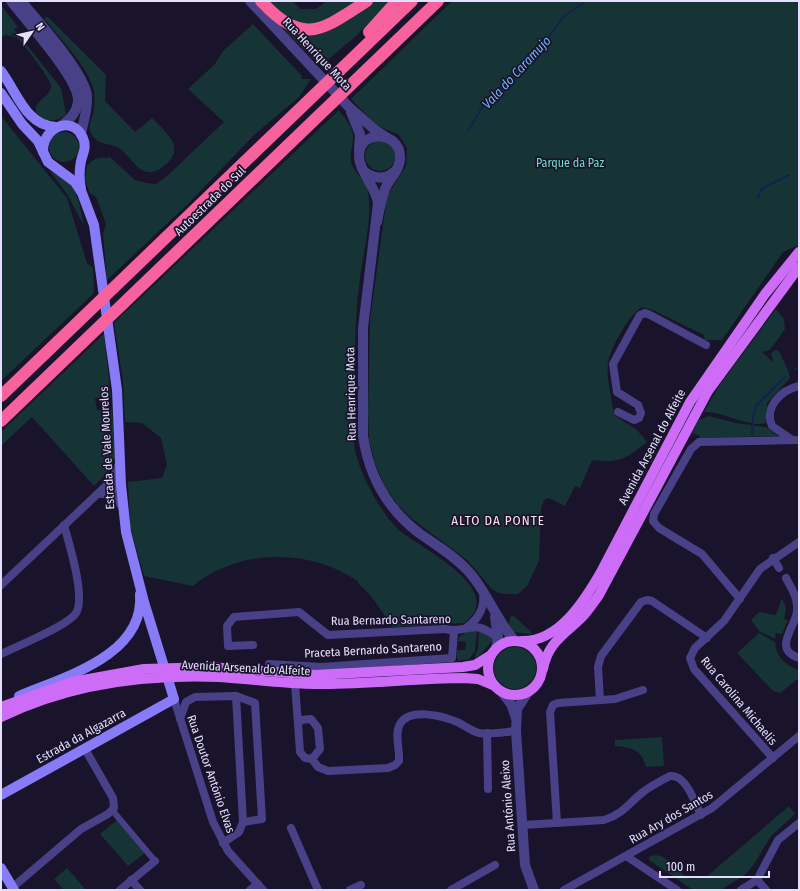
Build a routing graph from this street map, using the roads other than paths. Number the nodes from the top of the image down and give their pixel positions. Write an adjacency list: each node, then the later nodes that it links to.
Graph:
1 (10, 1): 13 (street)
2 (21, 1): 14 (street)
3 (250, 1): 12 (street, Rua Henrique Mota)
4 (261, 1): 5 (highway)
5 (368, 1)
6 (397, 1): 9 (highway)
7 (412, 1): 9 (highway, Autoestrada do Sul)
8 (438, 1): 30 (highway, Autoestrada do Sul)
9 (340, 69): 28 (highway, Autoestrada do Sul)
10 (1, 71): 13 (main road)
11 (1, 93): 16 (main road, Estrada de Vale Mourelos)
12 (349, 107): 15 (street, Rua Henrique Mota); 17 (street, Rua Henrique Mota)
13 (58, 127): 14 (main road); 16 (main road)
14 (81, 135): 18 (main road, Estrada de Vale Mourelos)
15 (388, 138): 17 (street); 21 (street)
16 (43, 152): 19 (main road, Estrada de Vale Mourelos)
17 (359, 152): 20 (street)
18 (81, 160): 19 (main road); 22 (main road, Estrada de Vale Mourelos)
19 (58, 167): 22 (main road, Estrada de Vale Mourelos)
20 (362, 169): 21 (street); 23 (street)
21 (396, 171): 23 (street)
22 (82, 193): 32 (main road, Estrada de Vale Mourelos)
23 (377, 222): 44 (street, Rua Henrique Mota)
24 (799, 252): 51 (main road, Avenida Arsenal do Alfeite)
25 (799, 267): 57 (main road, Avenida Arsenal do Alfeite)
26 (706, 345): 29 (street)
27 (799, 386): 31 (street)
28 (1, 396)
29 (618, 412)
30 (1, 421)
31 (796, 440): 45 (street)
32 (120, 461): 33 (street); 34 (main road, Estrada de Vale Mourelos)
33 (107, 485): 34 (street); 35 (street)
34 (121, 485): 35 (street); 36 (main road, Estrada de Vale Mourelos)
35 (99, 494): 36 (street); 37 (street)
36 (123, 509): 41 (main road, Estrada de Vale Mourelos)
37 (64, 525): 43 (street); 54 (street)
38 (799, 542): 39 (street)
39 (773, 558): 40 (street); 45 (street)
40 (779, 568)
41 (136, 572): 63 (main road, Estrada de Vale Mourelos); 65 (main road)
42 (786, 578): 55 (street)
43 (1, 585)
44 (482, 591): 46 (street, Rua Henrique Mota); 47 (street, Rua Bernardo Santareno)
45 (740, 599): 50 (street)
46 (494, 613): 49 (street, Rua Henrique Mota); 51 (street, Rua Henrique Mota)
47 (467, 627): 48 (street, Rua Bernardo Santareno); 49 (street, Rua Bernardo Santareno)
48 (454, 631): 52 (street, Rua Bernardo Santareno); 56 (street, Praceta Bernardo Santareno)
49 (498, 638): 53 (street, Rua Henrique Mota)
50 (707, 638): 64 (street); 74 (street, Rua Carolina Michaelis)
51 (518, 641): 53 (main road); 57 (main road)
52 (253, 645)
53 (493, 652): 59 (main road); 65 (main road, Avenida Arsenal do Alfeite)
54 (1, 654)
55 (799, 658)
56 (269, 664)
57 (543, 669): 61 (main road)
58 (295, 684): 59 (main road, Avenida Arsenal do Alfeite); 66 (main road, Avenida Arsenal do Alfeite); 69 (street)
59 (498, 688): 61 (main road); 67 (street, Rua António Aleixo)
60 (643, 690): 64 (street)
61 (528, 692): 67 (street, Rua António Aleixo)
62 (236, 696): 68 (street); 80 (street); 80 (street)
63 (174, 699): 68 (street, Rua Doutor António Elvas); 73 (main road, Estrada da Algazarra)
64 (600, 700): 81 (street)
65 (1, 706)
66 (1, 717)
67 (516, 718): 70 (street, Rua António Aleixo)
68 (180, 719): 85 (street, Rua Doutor António Elvas)
69 (298, 724): 75 (street); 75 (street)
70 (516, 731): 71 (street); 83 (street, Rua António Aleixo)
71 (487, 733): 75 (street); 76 (street)
72 (799, 736): 74 (street, Rua Ary dos Santos)
73 (85, 749): 77 (main road, Estrada da Algazarra); 78 (street)
74 (773, 758): 79 (street, Rua Ary dos Santos)
75 (312, 759)
76 (488, 789)
77 (1, 795)
78 (112, 810): 87 (street); 94 (street)
79 (701, 815): 81 (street); 86 (street, Rua Ary dos Santos)
80 (243, 822): 85 (street)
81 (557, 823): 83 (street)
82 (799, 823): 91 (street)
83 (523, 825): 101 (street, Rua António Aleixo)
84 (291, 828): 98 (street)
85 (223, 843): 93 (street, Rua Doutor António Elvas)
86 (626, 856): 102 (street, Rua Ary dos Santos); 103 (street)
87 (155, 861): 90 (street)
88 (495, 865): 100 (street)
89 (1, 868): 94 (main road)
90 (131, 880): 95 (street); 96 (street)
91 (757, 880): 104 (street); 105 (street)
92 (362, 885): 99 (street)
93 (260, 887): 97 (street)
94 (13, 888)
95 (120, 890)
96 (140, 890)
97 (250, 890)
98 (318, 890)
99 (350, 890)
100 (451, 890)
101 (534, 890)
102 (564, 890)
103 (677, 890)
104 (741, 890)
105 (766, 890)

